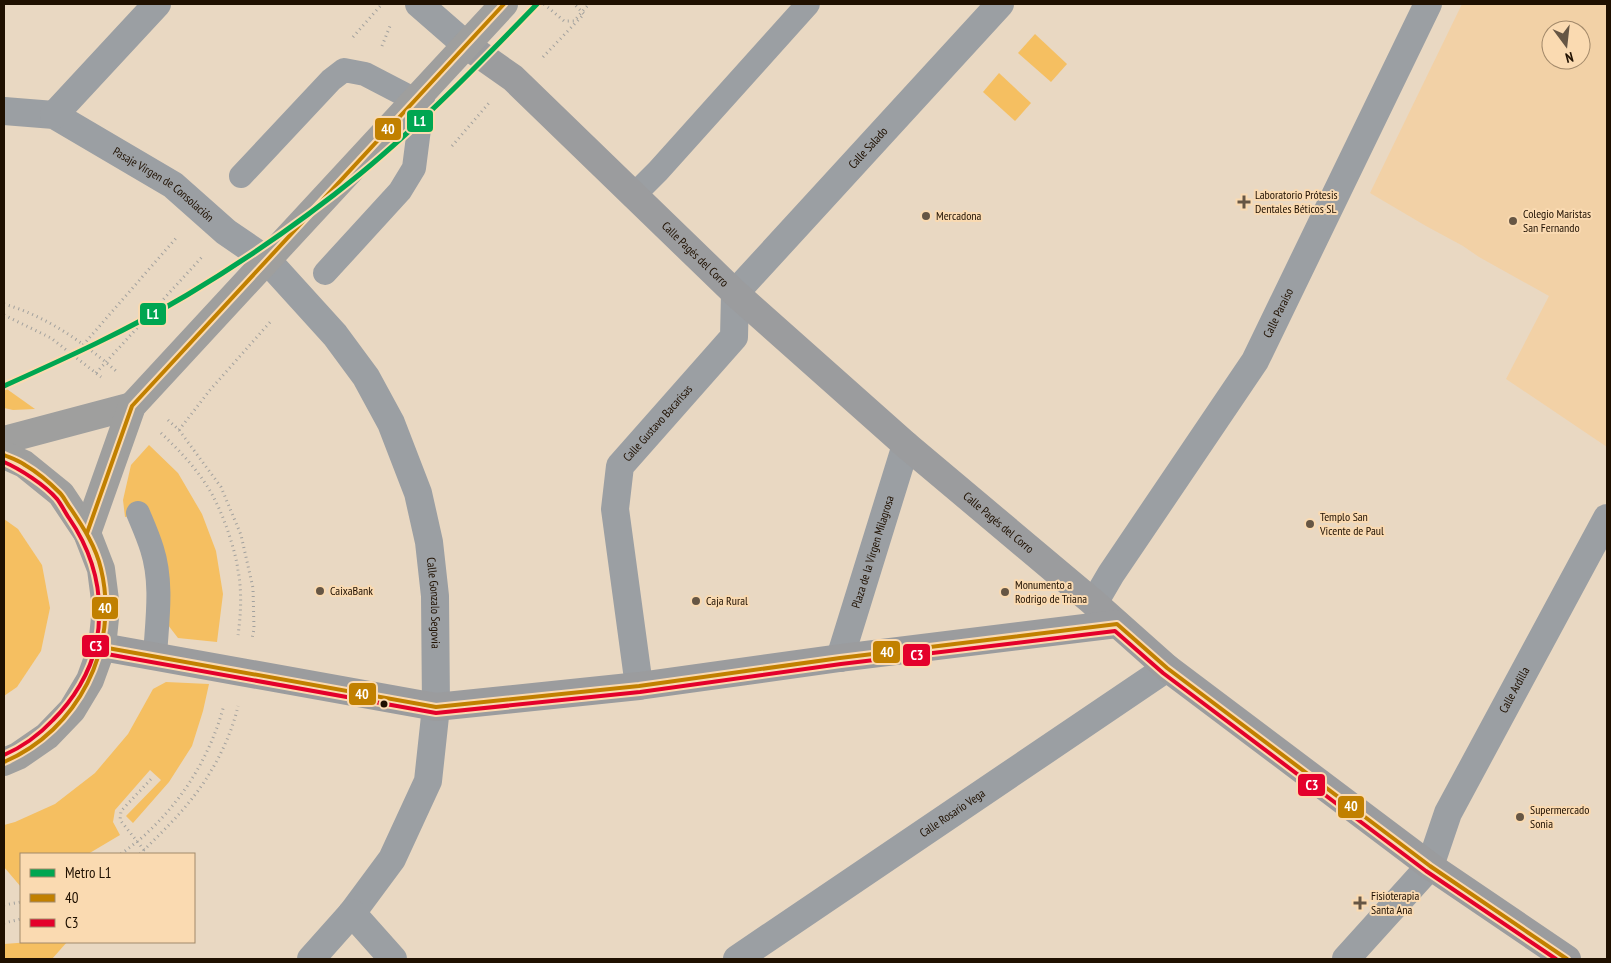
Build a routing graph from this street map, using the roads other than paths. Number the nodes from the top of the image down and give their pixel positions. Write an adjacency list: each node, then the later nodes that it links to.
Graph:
1 (157, 4): 10 (street)
2 (419, 4): 7 (street)
3 (504, 4): 7 (main road)
4 (808, 4): 12 (lane)
5 (1000, 4): 15 (street, Calle Salado)
6 (1428, 4): 23 (street, Calle Paraíso)
7 (466, 45): 8 (main road); 12 (main road, Calle Pagés del Corro)
8 (420, 95): 11 (lane); 13 (main road); 14 (lane)
9 (4, 111): 10 (street, Pasaje Virgen de Consolación)
10 (54, 115): 13 (street, Pasaje Virgen de Consolación)
11 (241, 176)
12 (634, 195): 15 (main road, Calle Pagés del Corro)
13 (267, 260): 16 (main road); 30 (street, Calle Gonzalo Segovia)
14 (325, 273)
15 (735, 293): 18 (main road, Calle Pagés del Corro); 29 (street, Calle Gustavo Bacarisas)
16 (132, 406): 17 (main road); 22 (main road)
17 (4, 440)
18 (906, 446): 23 (main road, Calle Pagés del Corro); 27 (street, Plaza de la Virgen Milagrosa)
19 (4, 455): 22 (main road)
20 (138, 512): 26 (lane)
21 (1607, 518): 32 (street, Calle Ardilla)
22 (88, 533): 25 (main road)
23 (1094, 603): 24 (main road, Calle Pagés del Corro)
24 (1117, 624): 27 (main road); 28 (main road, Calle Pagés del Corro)
25 (102, 647): 26 (main road); 31 (main road)
26 (155, 656): 30 (main road)
27 (840, 658): 29 (main road)
28 (1167, 668): 32 (main road, Calle Pagés del Corro); 36 (street, Calle Rosario Vega)
29 (639, 686): 30 (main road)
30 (436, 706): 33 (street, Calle Gonzalo Segovia)
31 (4, 762)
32 (1430, 866): 37 (street); 38 (main road, Calle Pagés del Corro)
33 (352, 913): 34 (street, Calle Gonzalo Segovia); 35 (street)
34 (311, 959)
35 (393, 959)
36 (737, 959)
37 (1346, 959)
38 (1567, 959)

